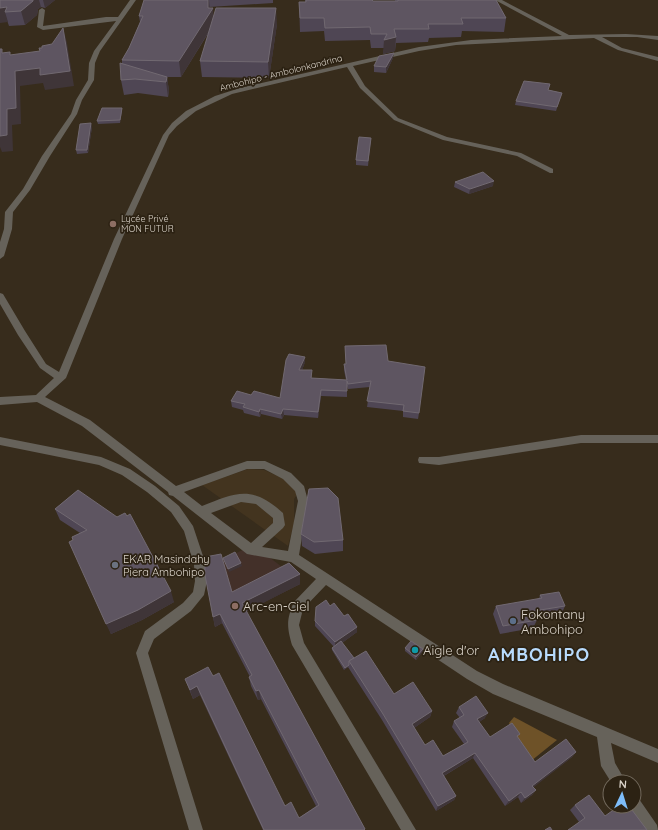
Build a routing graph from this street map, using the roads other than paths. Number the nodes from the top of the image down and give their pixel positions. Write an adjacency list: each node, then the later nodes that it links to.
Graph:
1 (133, 0): 4 (street)
2 (498, 0): 6 (street)
3 (42, 10): 4 (street)
4 (120, 19): 11 (street)
5 (595, 36): 6 (street, Ambohipo - Ambolonkandrina); 7 (street, Ambohipo - Ambolonkandrina); 8 (street)
6 (569, 37): 9 (street, Ambohipo - Ambolonkandrina)
7 (658, 38)
8 (658, 59)
9 (349, 65): 10 (street); 13 (street, Ambohipo - Ambolonkandrina)
10 (550, 171)
11 (0, 256)
12 (0, 296): 13 (street)
13 (61, 378): 14 (street, Ambohipo - Ambolonkandrina)
14 (38, 398): 15 (street); 19 (street)
15 (0, 402)
16 (658, 439): 18 (street)
17 (0, 441): 28 (street)
18 (423, 460)
19 (173, 492): 20 (street); 22 (street)
20 (200, 512): 21 (street); 21 (street)
21 (251, 550): 22 (street)
22 (293, 557): 23 (street)
23 (324, 579): 24 (street); 29 (street)
24 (603, 733): 25 (street); 26 (street)
25 (658, 756)
26 (614, 774)
27 (641, 814): 30 (street)
28 (196, 830)
29 (410, 830)
30 (652, 830)

